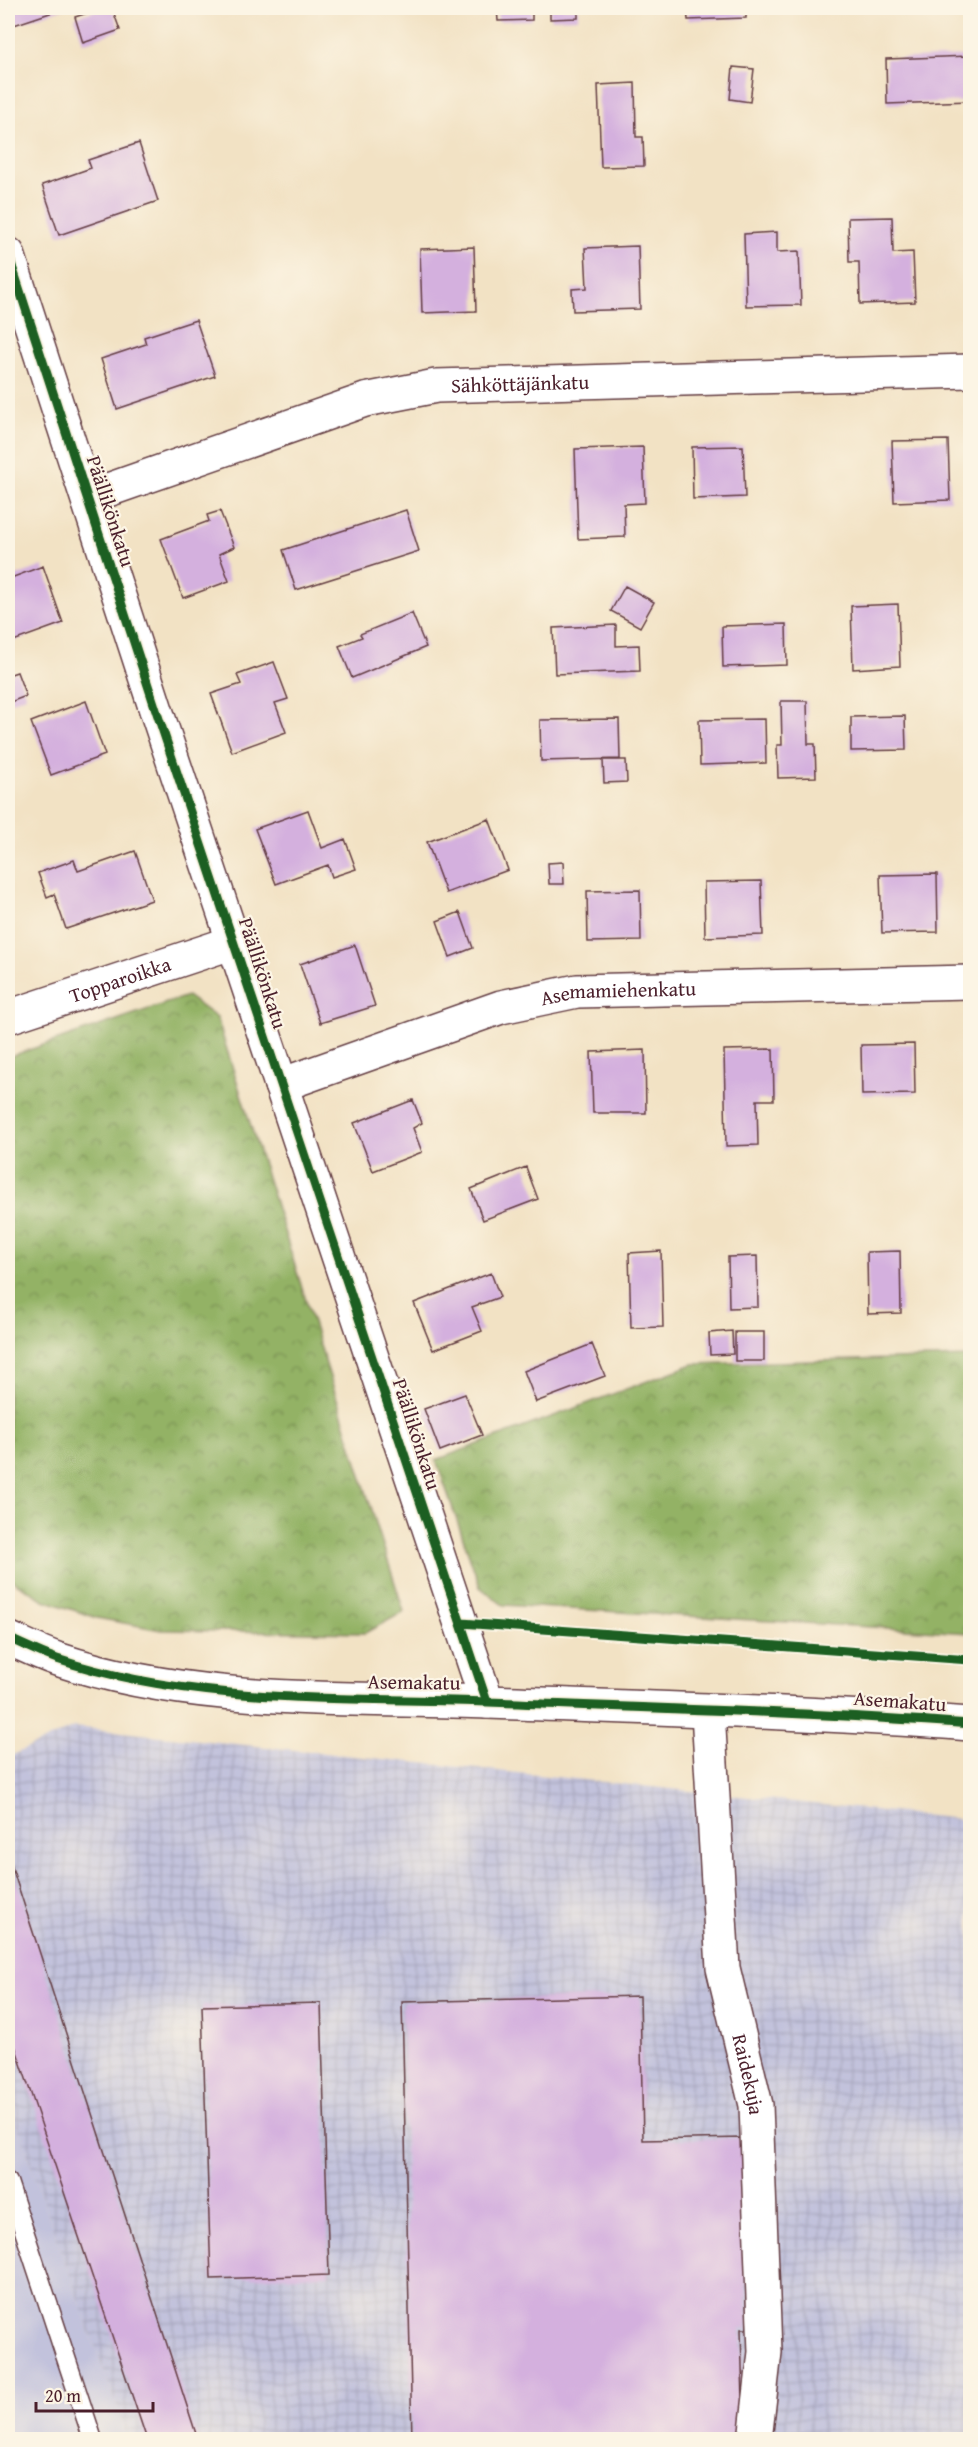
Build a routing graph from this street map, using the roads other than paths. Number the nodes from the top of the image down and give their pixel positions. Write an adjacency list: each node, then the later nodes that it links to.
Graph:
1 (8, 254): 3 (street, Päällikönkatu)
2 (970, 371): 3 (street, Sähköttäjänkatu)
3 (88, 497): 4 (street, Päällikönkatu)
4 (234, 942): 6 (street, Topparoikka); 7 (street, Päällikönkatu)
5 (970, 982): 7 (street, Asemamiehenkatu)
6 (8, 1017)
7 (281, 1085): 9 (street, Päällikönkatu)
8 (8, 1638): 9 (street, Asemakatu)
9 (487, 1702): 10 (street, Asemakatu)
10 (708, 1712): 11 (street, Asemakatu); 14 (street, Raidekuja)
11 (970, 1724)
12 (8, 2182): 13 (lane)
13 (93, 2439)
14 (755, 2439)

